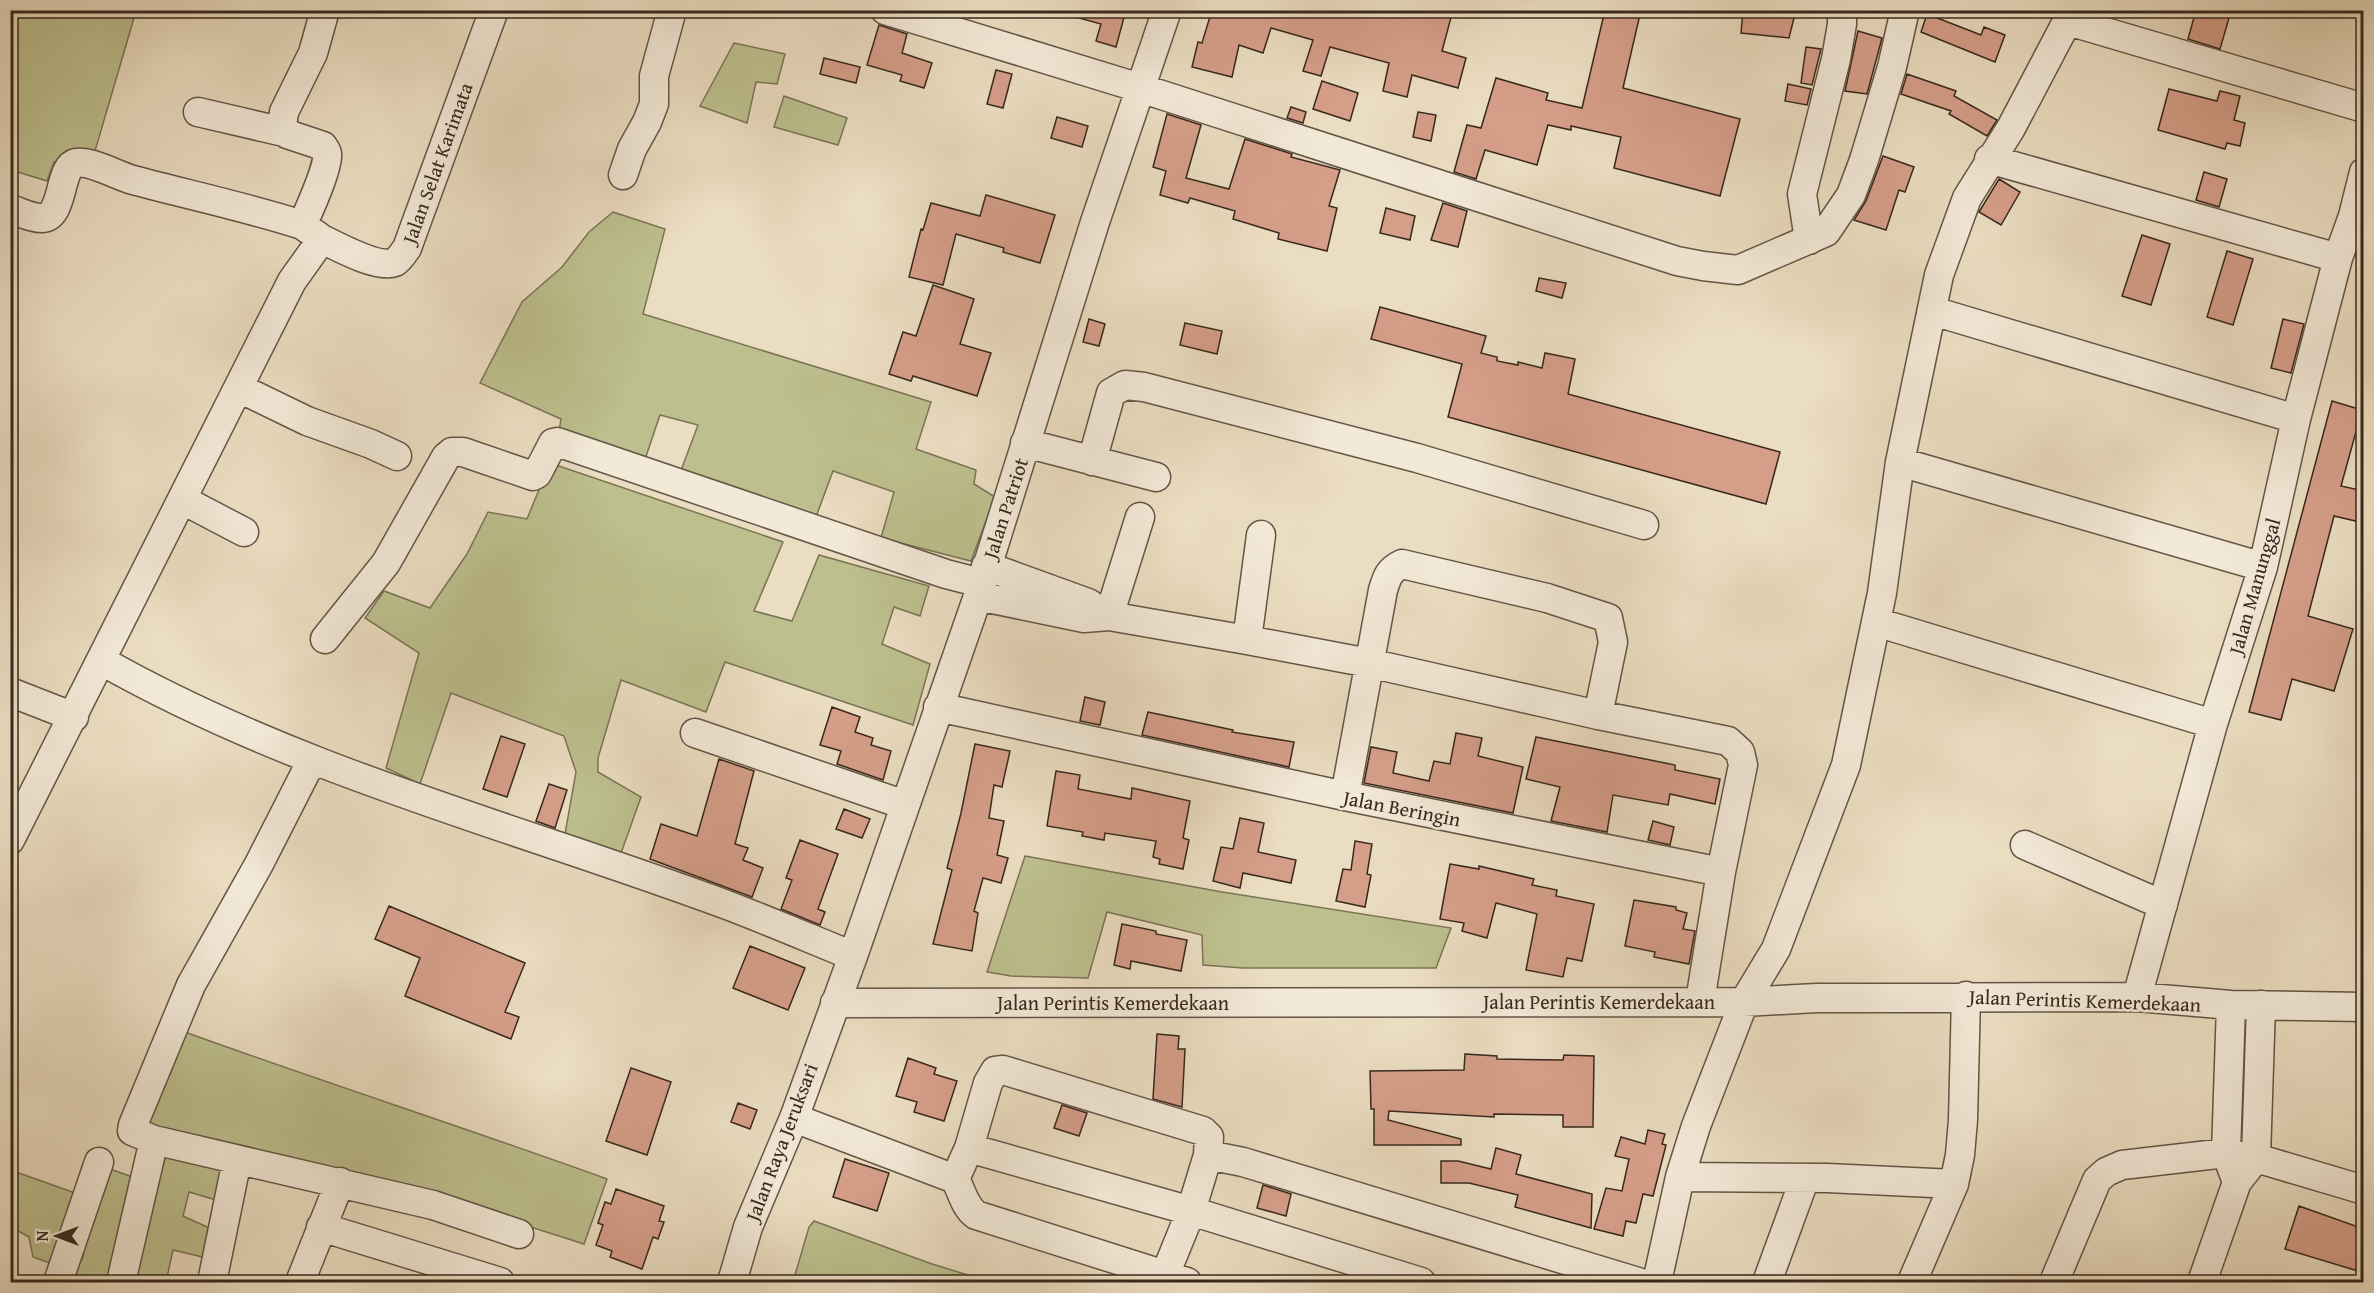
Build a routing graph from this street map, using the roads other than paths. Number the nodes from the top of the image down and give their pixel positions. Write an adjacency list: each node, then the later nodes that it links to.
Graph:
1 (325, 10): 12 (street)
2 (494, 10): 18 (street, Jalan Selat Karimata)
3 (672, 10): 15 (street)
4 (885, 10): 9 (street)
5 (1167, 10): 9 (street, Jalan Patriot)
6 (1842, 10): 19 (street)
7 (1905, 10): 19 (street)
8 (2070, 16): 10 (street); 13 (street)
9 (1140, 88): 19 (street); 24 (street, Jalan Patriot)
10 (2364, 108)
11 (198, 112): 12 (street)
12 (284, 132): 18 (street)
13 (1989, 159): 20 (street); 21 (street)
14 (2364, 172): 17 (street, Jalan Manunggal)
15 (623, 176)
16 (10, 209): 18 (street)
17 (2358, 218): 20 (street, Jalan Manunggal)
18 (312, 232): 22 (street)
19 (1809, 240)
20 (2338, 258): 23 (street, Jalan Manunggal)
21 (1933, 311): 23 (street); 27 (street)
22 (239, 388): 25 (street); 29 (street)
23 (2296, 419): 34 (street, Jalan Manunggal)
24 (1031, 445): 26 (street); 35 (street, Jalan Patriot)
25 (397, 456)
26 (1092, 461): 28 (street); 31 (street)
27 (1900, 462): 34 (street); 37 (street)
28 (1156, 477)
29 (183, 500): 32 (street); 40 (street)
30 (1140, 517): 36 (street)
31 (1644, 525)
32 (244, 532)
33 (1261, 535): 39 (street)
34 (2263, 567): 46 (street, Jalan Manunggal)
35 (982, 582): 36 (street); 38 (street); 43 (street, Jalan Patriot)
36 (1109, 616): 39 (street)
37 (1876, 622): 46 (street); 59 (street)
38 (325, 639)
39 (1247, 640): 41 (street)
40 (102, 662): 45 (street); 48 (street)
41 (1369, 663): 44 (street); 44 (street); 49 (street)
42 (10, 692): 45 (street)
43 (947, 709): 49 (street, Jalan Beringin); 50 (street, Jalan Patriot)
44 (1598, 715): 53 (street)
45 (74, 717): 51 (street)
46 (2213, 724): 54 (street, Jalan Manunggal)
47 (695, 733): 50 (street)
48 (312, 760): 55 (street); 65 (street)
49 (1345, 796): 53 (street, Jalan Beringin)
50 (905, 805): 55 (street, Jalan Patriot)
51 (10, 840)
52 (2025, 844): 54 (street)
53 (1721, 872): 58 (street)
54 (2163, 905): 57 (street, Jalan Manunggal)
55 (853, 956): 60 (street, Jalan Patriot)
56 (1966, 996): 57 (street, Jalan Perintis Kemerdekaan); 59 (street, Jalan Perintis Kemerdekaan); 77 (street)
57 (2137, 997): 61 (street, Jalan Perintis Kemerdekaan)
58 (1700, 1001): 59 (street, Jalan Perintis Kemerdekaan); 60 (street, Jalan Perintis Kemerdekaan)
59 (1744, 1002): 72 (street)
60 (835, 1003): 64 (street, Jalan Raya Jeruksari)
61 (2231, 1005): 62 (street, Jalan Perintis Kemerdekaan); 67 (street)
62 (2261, 1005): 63 (street, Jalan Perintis Kemerdekaan); 69 (street)
63 (2364, 1007)
64 (794, 1118): 74 (street); 88 (street, Jalan Raya Jeruksari)
65 (154, 1140): 70 (street); 84 (street)
66 (969, 1148): 68 (street); 74 (street); 79 (street)
67 (2226, 1152): 69 (street); 76 (street); 94 (street)
68 (1208, 1155): 79 (street); 90 (street)
69 (2256, 1158): 76 (street); 78 (street)
70 (237, 1160): 75 (street); 85 (street)
71 (99, 1162): 83 (street)
72 (1680, 1177): 73 (street); 91 (street)
73 (1806, 1178): 77 (street); 92 (street)
74 (955, 1179): 82 (street)
75 (339, 1182): 80 (street); 81 (street)
76 (2237, 1182): 95 (street)
77 (1954, 1184): 93 (street)
78 (2364, 1190)
79 (1191, 1211): 82 (street); 89 (street)
80 (321, 1227): 86 (street); 87 (street)
81 (519, 1234)
82 (1176, 1279)
83 (58, 1282)
84 (121, 1282)
85 (212, 1282)
86 (300, 1282)
87 (500, 1282)
88 (732, 1282)
89 (1421, 1282)
90 (1638, 1282)
91 (1657, 1282)
92 (1767, 1282)
93 (1912, 1282)
94 (2054, 1282)
95 (2202, 1282)

